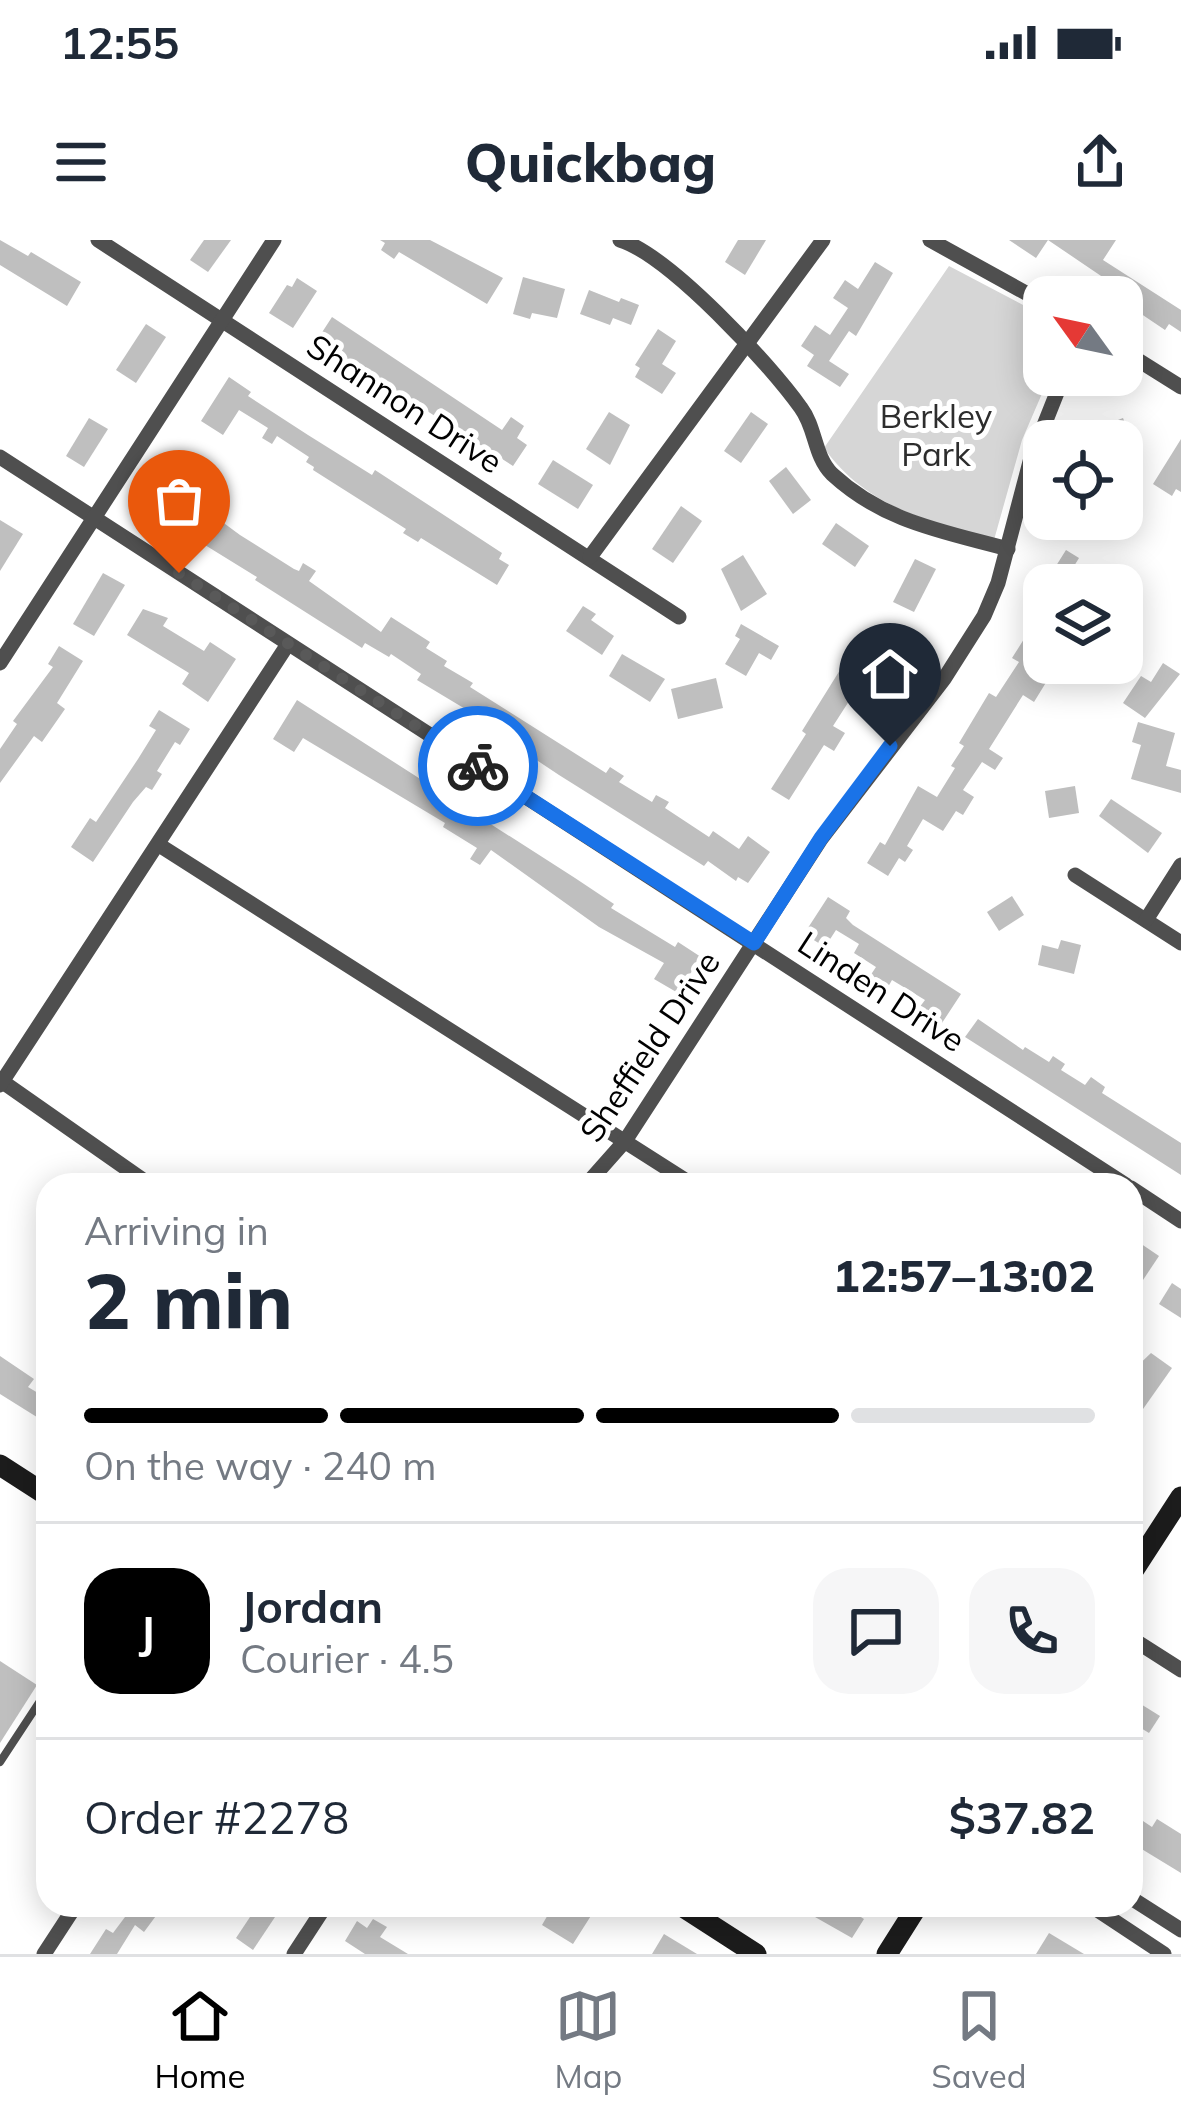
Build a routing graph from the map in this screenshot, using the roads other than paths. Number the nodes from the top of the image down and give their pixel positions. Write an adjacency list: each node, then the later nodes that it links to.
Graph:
1 (98, 240): 7 (street, Shannon Drive)
2 (274, 240): 7 (street)
3 (620, 240): 8 (street)
4 (824, 240): 8 (street)
5 (929, 240): 6 (street)
6 (1023, 292)
7 (222, 321): 13 (street); 15 (street, Shannon Drive)
8 (747, 347): 14 (street); 15 (street)
9 (1143, 363): 10 (street)
10 (1181, 387)
11 (1056, 396): 14 (street, Sheffield Drive)
12 (0, 457): 13 (street, Linden Drive)
13 (94, 518): 17 (street, Linden Drive); 18 (street)
14 (1008, 549): 23 (street, Sheffield Drive)
15 (590, 557): 16 (street, Shannon Drive)
16 (680, 617)
17 (288, 644): 19 (street); 23 (street, Linden Drive)
18 (0, 663)
19 (159, 845): 25 (street); 26 (street)
20 (1181, 865): 22 (street)
21 (1075, 875): 22 (street)
22 (1146, 920): 24 (street)
23 (754, 943): 26 (street, Sheffield Drive); 30 (street, Linden Drive)
24 (1181, 943)
25 (1, 1082): 27 (street)
26 (625, 1141): 28 (street, Sheffield Drive); 29 (street)
27 (133, 1173)
28 (597, 1173)
29 (674, 1173)
30 (1107, 1173)
31 (1143, 1197): 32 (street, Linden Drive)
32 (1181, 1221)
33 (0, 1465): 34 (main road)
34 (36, 1488)
35 (1181, 1497): 36 (main road)
36 (1143, 1556)
37 (1143, 1646): 38 (street)
38 (1181, 1670)
39 (36, 1707): 40 (lane)
40 (0, 1762)
41 (1143, 1906): 47 (street)
42 (68, 1917): 49 (street)
43 (320, 1917): 48 (street)
44 (699, 1917): 50 (main road)
45 (910, 1917): 51 (main road)
46 (1108, 1917): 52 (street)
47 (1181, 1930)
48 (302, 1951)
49 (44, 1954)
50 (757, 1954)
51 (886, 1954)
52 (1164, 1954)

